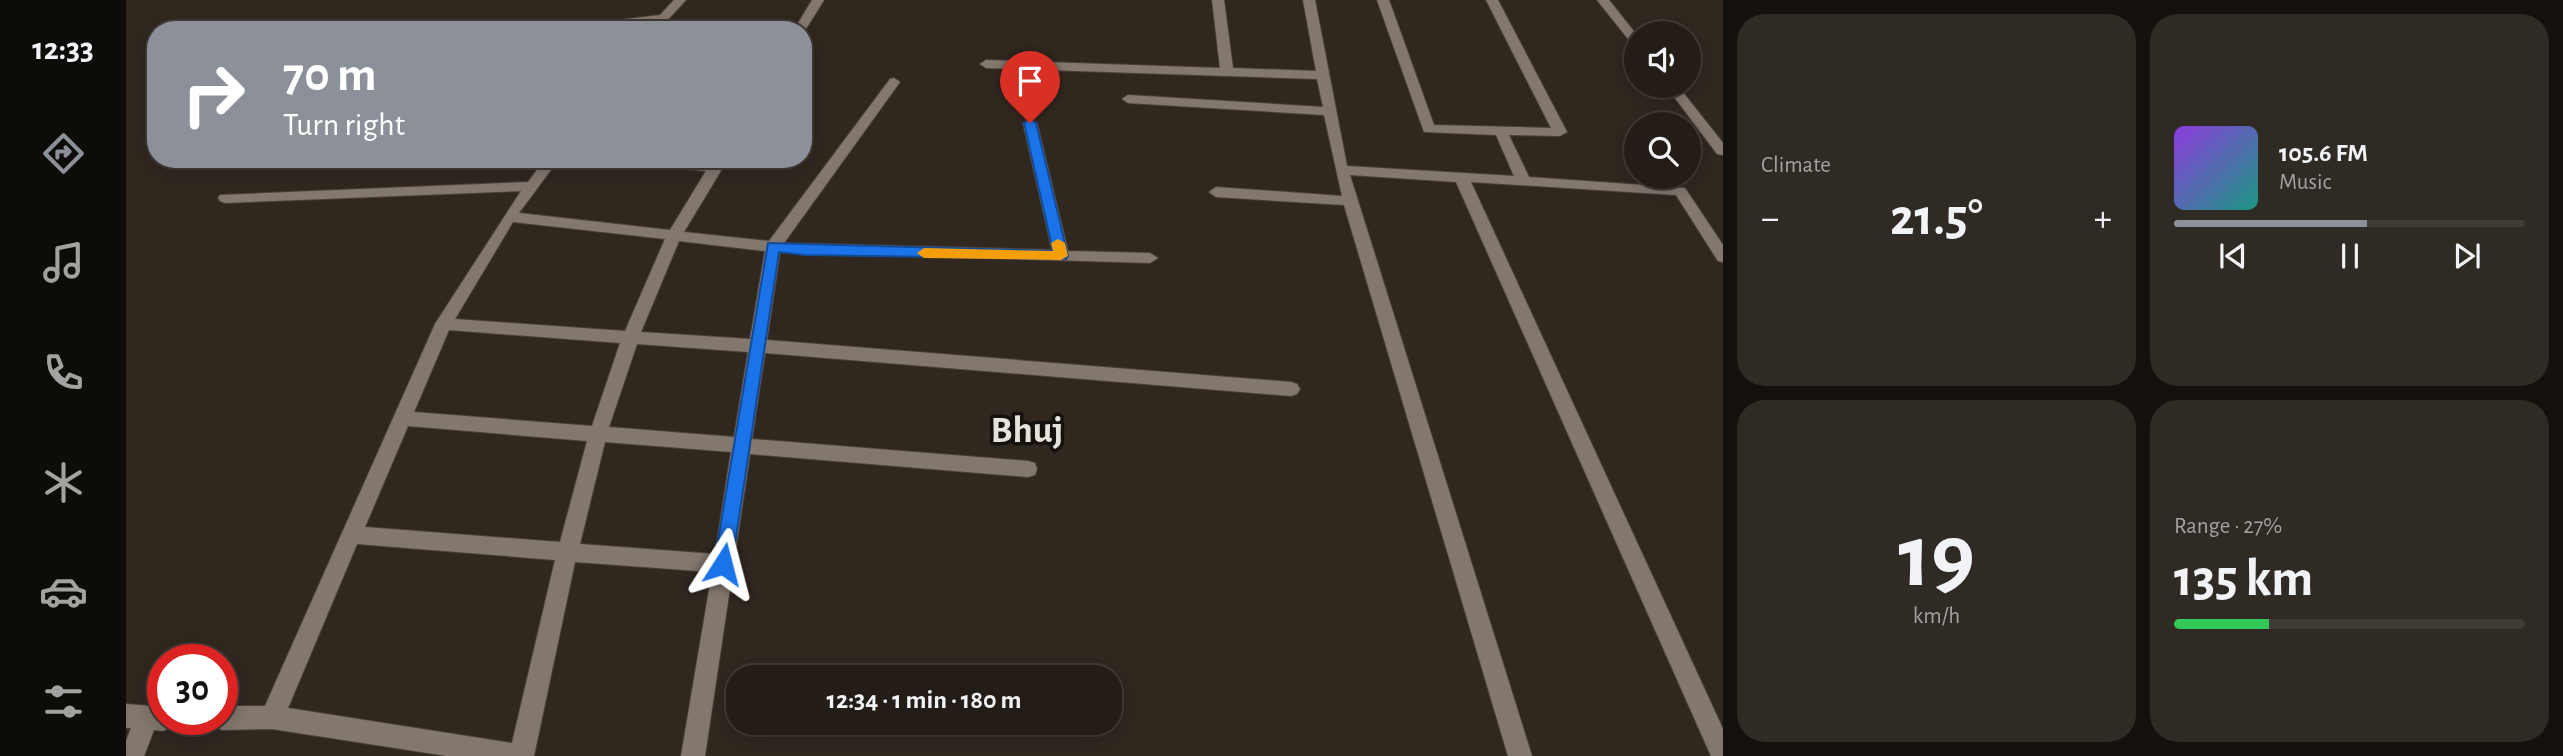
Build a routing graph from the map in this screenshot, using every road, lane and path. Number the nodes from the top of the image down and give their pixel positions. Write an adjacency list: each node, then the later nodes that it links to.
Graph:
1 (680, 0): 8 (street)
2 (818, 0): 11 (street)
3 (1218, 0): 14 (street)
4 (1309, 0): 15 (street)
5 (1383, 0): 21 (street)
6 (1492, 0): 21 (street)
7 (1603, 0): 12 (street)
8 (664, 18): 9 (street); 10 (street)
9 (640, 21)
10 (662, 21)
11 (805, 21)
12 (1624, 26)
13 (986, 64): 14 (street)
14 (1227, 72): 15 (street)
15 (1324, 75): 19 (street)
16 (894, 82): 34 (street)
17 (1681, 98): 22 (street)
18 (1128, 99): 19 (street)
19 (1332, 112): 25 (street)
20 (1030, 123): 35 (street)
21 (1501, 131): 27 (street)
22 (1722, 151)
23 (545, 168): 28 (street)
24 (715, 168): 33 (street)
25 (1341, 170): 26 (street); 31 (street)
26 (1462, 178): 27 (street); 56 (street)
27 (1524, 181): 36 (street)
28 (532, 186): 30 (street); 32 (street)
29 (1216, 192): 31 (street)
30 (225, 198)
31 (1350, 201): 55 (street)
32 (509, 217): 33 (street); 38 (street)
33 (674, 235): 34 (street); 39 (street)
34 (772, 247): 35 (street); 40 (street)
35 (1061, 256): 37 (street)
36 (1723, 257)
37 (1150, 258)
38 (443, 324): 39 (street); 42 (street)
39 (631, 337): 40 (street); 43 (street)
40 (757, 346): 41 (street); 44 (street)
41 (1291, 389)
42 (402, 418): 43 (street); 46 (street)
43 (599, 433): 44 (street); 47 (street)
44 (741, 445): 45 (street); 48 (street)
45 (1028, 469)
46 (352, 535): 47 (street); 49 (street)
47 (569, 552): 48 (street); 53 (street)
48 (723, 564): 54 (street)
49 (272, 717): 51 (street); 53 (street)
50 (145, 718): 52 (street)
51 (238, 718)
52 (132, 756)
53 (521, 756)
54 (693, 756)
55 (1520, 756)
56 (1723, 756)

